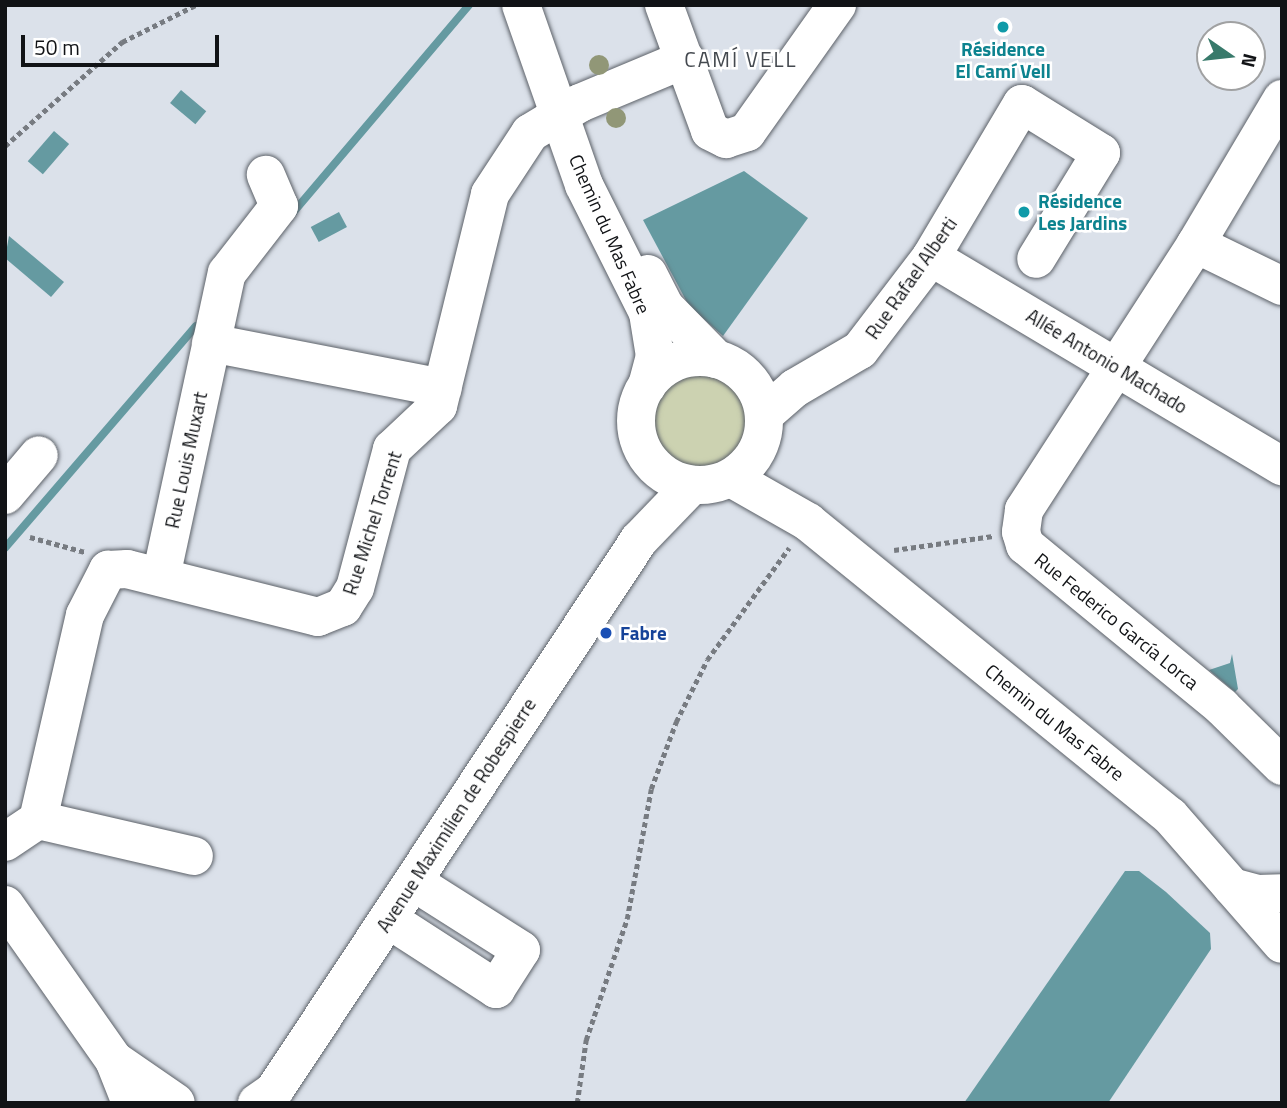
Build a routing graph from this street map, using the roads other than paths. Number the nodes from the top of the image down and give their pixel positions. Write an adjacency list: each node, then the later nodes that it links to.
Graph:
1 (521, 5): 7 (street, Chemin du Mas Fabre)
2 (548, 5): 7 (street, Chemin du Mas Fabre)
3 (664, 5): 5 (street)
4 (837, 5): 5 (street)
5 (685, 59): 7 (street, Rue Michel Torrent)
6 (1282, 99): 9 (street, Rue Federico García Lorca)
7 (569, 108): 14 (street, Chemin du Mas Fabre); 17 (street, Chemin du Mas Fabre); 18 (street, Rue Michel Torrent)
8 (266, 175): 13 (street, Rue Louis Muxart)
9 (1196, 244): 12 (street); 15 (street, Rue Federico García Lorca)
10 (931, 257): 11 (street, Rue Rafael Alberti); 15 (street, Allée Antonio Machado); 19 (street, Rue Rafael Alberti)
11 (1035, 259)
12 (1282, 286)
13 (211, 343): 18 (street); 29 (street, Rue Louis Muxart)
14 (716, 359): 16 (street); 17 (street)
15 (1116, 365): 23 (street, Allée Antonio Machado); 30 (street, Rue Federico García Lorca)
16 (750, 380): 19 (street); 20 (street)
17 (647, 386): 22 (street)
18 (443, 388): 29 (street, Rue Michel Torrent)
19 (795, 388): 20 (street, Rue Rafael Alberti)
20 (763, 424): 24 (street); 27 (street, Chemin du Mas Fabre)
21 (39, 455): 26 (street)
22 (654, 466): 25 (street); 28 (street, Avenue Maximilien de Robespierre)
23 (1282, 466)
24 (731, 478): 25 (street); 27 (street, Chemin du Mas Fabre)
25 (692, 485): 28 (street, Avenue Maximilien de Robespierre)
26 (5, 495)
27 (808, 522): 35 (street, Chemin du Mas Fabre)
28 (639, 540): 34 (street, Avenue Maximilien de Robespierre)
29 (161, 577): 31 (street, Rue Michel Torrent)
30 (1282, 766)
31 (38, 820): 32 (street); 33 (street)
32 (5, 842)
33 (194, 856)
34 (414, 882): 38 (street, Avenue Maximilien de Robespierre); 38 (street)
35 (1232, 887): 36 (street); 39 (street, Chemin du Mas Fabre)
36 (1282, 893)
37 (5, 905): 40 (street)
38 (388, 919): 41 (street, Avenue Maximilien de Robespierre)
39 (1282, 944)
40 (114, 1060): 42 (street); 43 (street)
41 (267, 1099)
42 (131, 1103)
43 (176, 1103)

